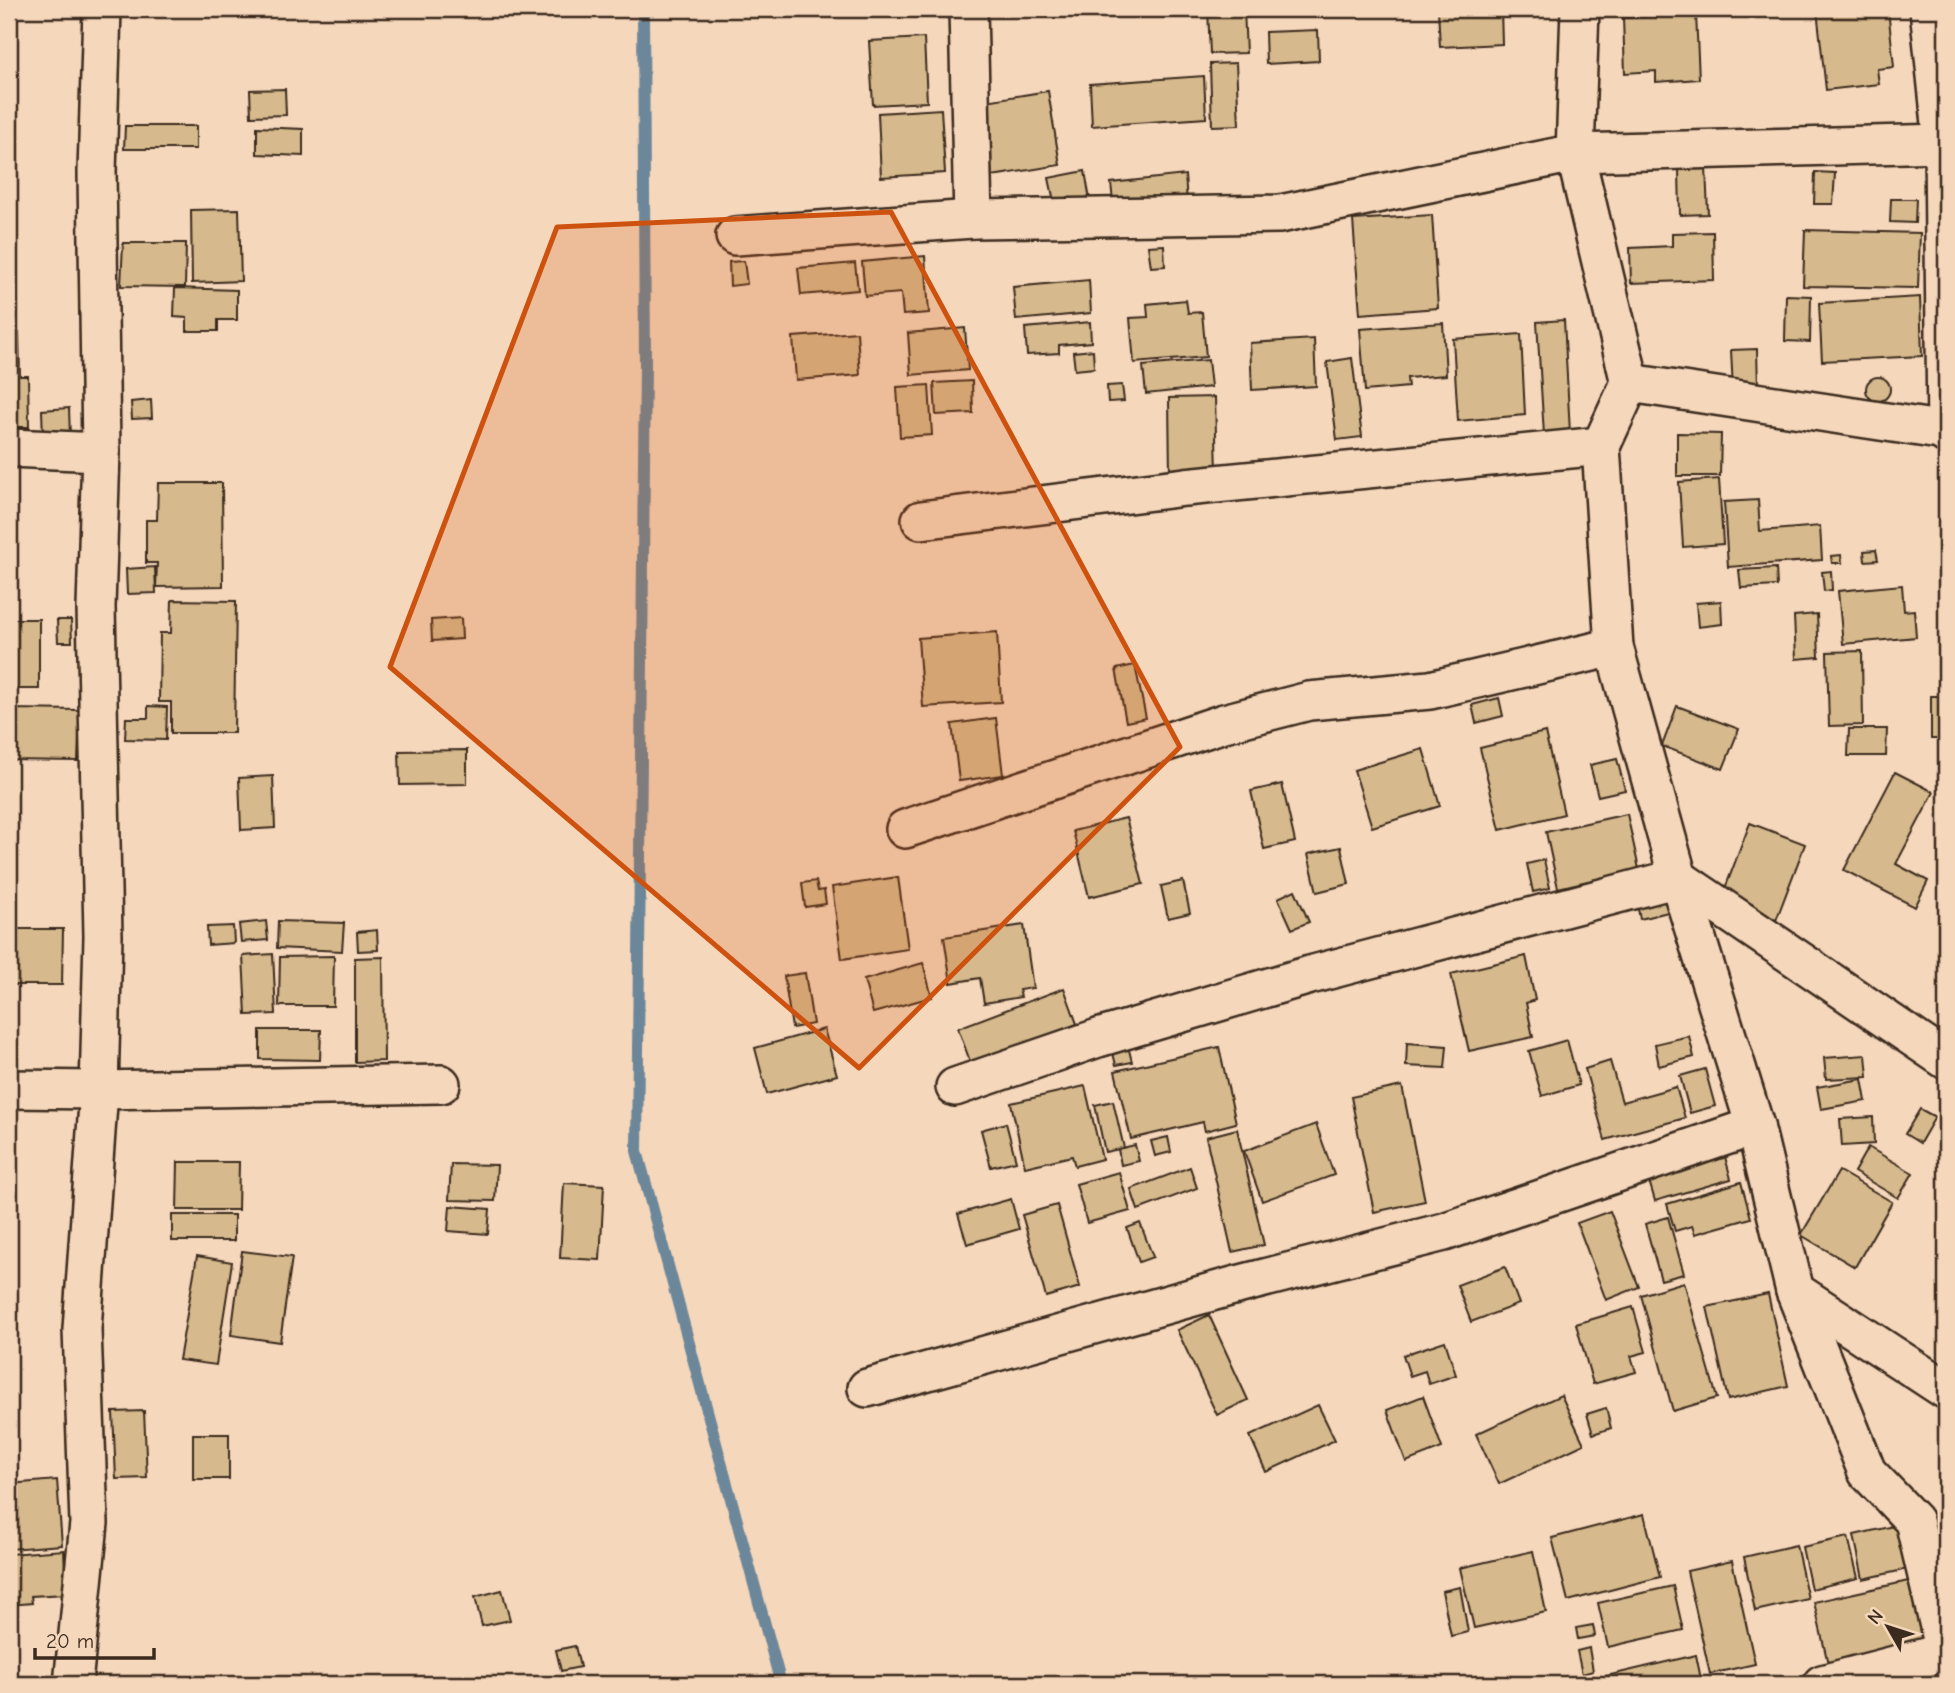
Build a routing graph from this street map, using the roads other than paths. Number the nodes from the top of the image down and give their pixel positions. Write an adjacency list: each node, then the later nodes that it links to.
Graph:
1 (102, 9): 13 (street)
2 (968, 9): 7 (street)
3 (1580, 9): 6 (street)
4 (1929, 9): 5 (street)
5 (1943, 143): 6 (street); 10 (street)
6 (1575, 153): 7 (street); 9 (street)
7 (973, 219): 8 (street)
8 (735, 236)
9 (1630, 383): 10 (street); 11 (street)
10 (1946, 433)
11 (1601, 446): 14 (street); 15 (street)
12 (9, 448): 13 (street)
13 (101, 453): 22 (street)
14 (921, 520)
15 (1614, 647): 16 (street); 17 (street)
16 (905, 829)
17 (1678, 878): 18 (street); 20 (street); 23 (street)
18 (1946, 1060)
19 (441, 1084): 22 (street)
20 (955, 1087)
21 (9, 1089): 22 (street)
22 (99, 1090): 28 (street)
23 (1755, 1126): 24 (street); 25 (street)
24 (1795, 1291): 26 (street); 27 (street)
25 (867, 1388)
26 (1946, 1390)
27 (1945, 1654): 29 (street)
28 (73, 1684)
29 (1822, 1684)

